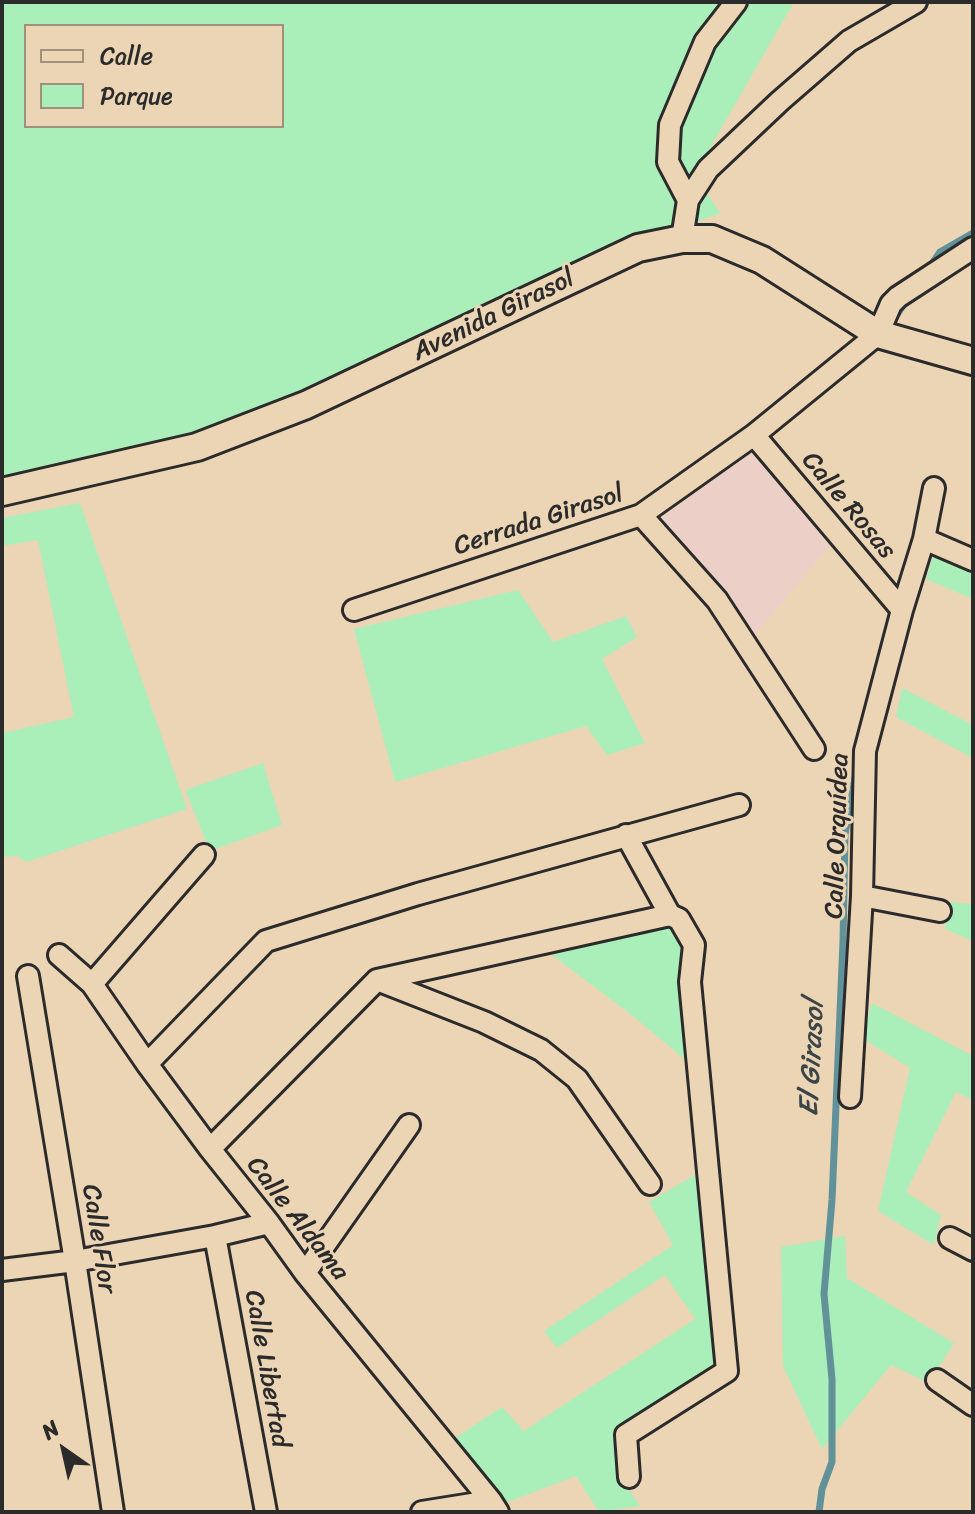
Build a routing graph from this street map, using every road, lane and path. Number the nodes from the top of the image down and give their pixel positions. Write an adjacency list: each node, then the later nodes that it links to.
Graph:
1 (736, 2): 3 (street)
2 (916, 2): 3 (street)
3 (688, 200): 4 (street)
4 (682, 239): 6 (street, Avenida Girasol); 10 (street, Avenida Girasol)
5 (973, 248): 6 (street)
6 (878, 334): 7 (street, Avenida Girasol); 8 (street, Cerrada Girasol)
7 (973, 361)
8 (754, 435): 11 (street, Cerrada Girasol); 14 (street, Calle Rosas)
9 (934, 488): 12 (street, Calle Orquídea)
10 (2, 492)
11 (641, 515): 15 (street, Cerrada Girasol); 16 (street)
12 (924, 539): 13 (street, Calle Rosas); 14 (street, Calle Orquídea)
13 (973, 560)
14 (902, 609): 20 (street, Calle Orquídea)
15 (354, 610)
16 (814, 749)
17 (739, 805): 18 (street)
18 (626, 835): 22 (street); 27 (street)
19 (204, 855): 26 (street)
20 (862, 896): 21 (street); 28 (street, Calle Orquídea)
21 (940, 911)
22 (670, 915): 25 (street); 41 (street)
23 (59, 955): 26 (street, Calle Aldama)
24 (28, 976): 36 (street, Calle Flor)
25 (377, 980): 30 (street); 31 (street)
26 (92, 984): 27 (street, Calle Aldama)
27 (147, 1064): 30 (street, Calle Aldama)
28 (850, 1097)
29 (409, 1125): 38 (street)
30 (210, 1149): 32 (street, Calle Aldama)
31 (650, 1184)
32 (269, 1223): 33 (street); 38 (street, Calle Aldama)
33 (215, 1236): 36 (street); 44 (street, Calle Libertad)
34 (950, 1238): 35 (street)
35 (973, 1250)
36 (75, 1261): 37 (street); 43 (street, Calle Flor)
37 (2, 1270)
38 (305, 1273): 42 (street, Calle Aldama)
39 (937, 1380): 40 (street)
40 (973, 1405)
41 (629, 1477)
42 (494, 1506): 45 (street)
43 (113, 1512)
44 (266, 1512)
45 (422, 1512)

